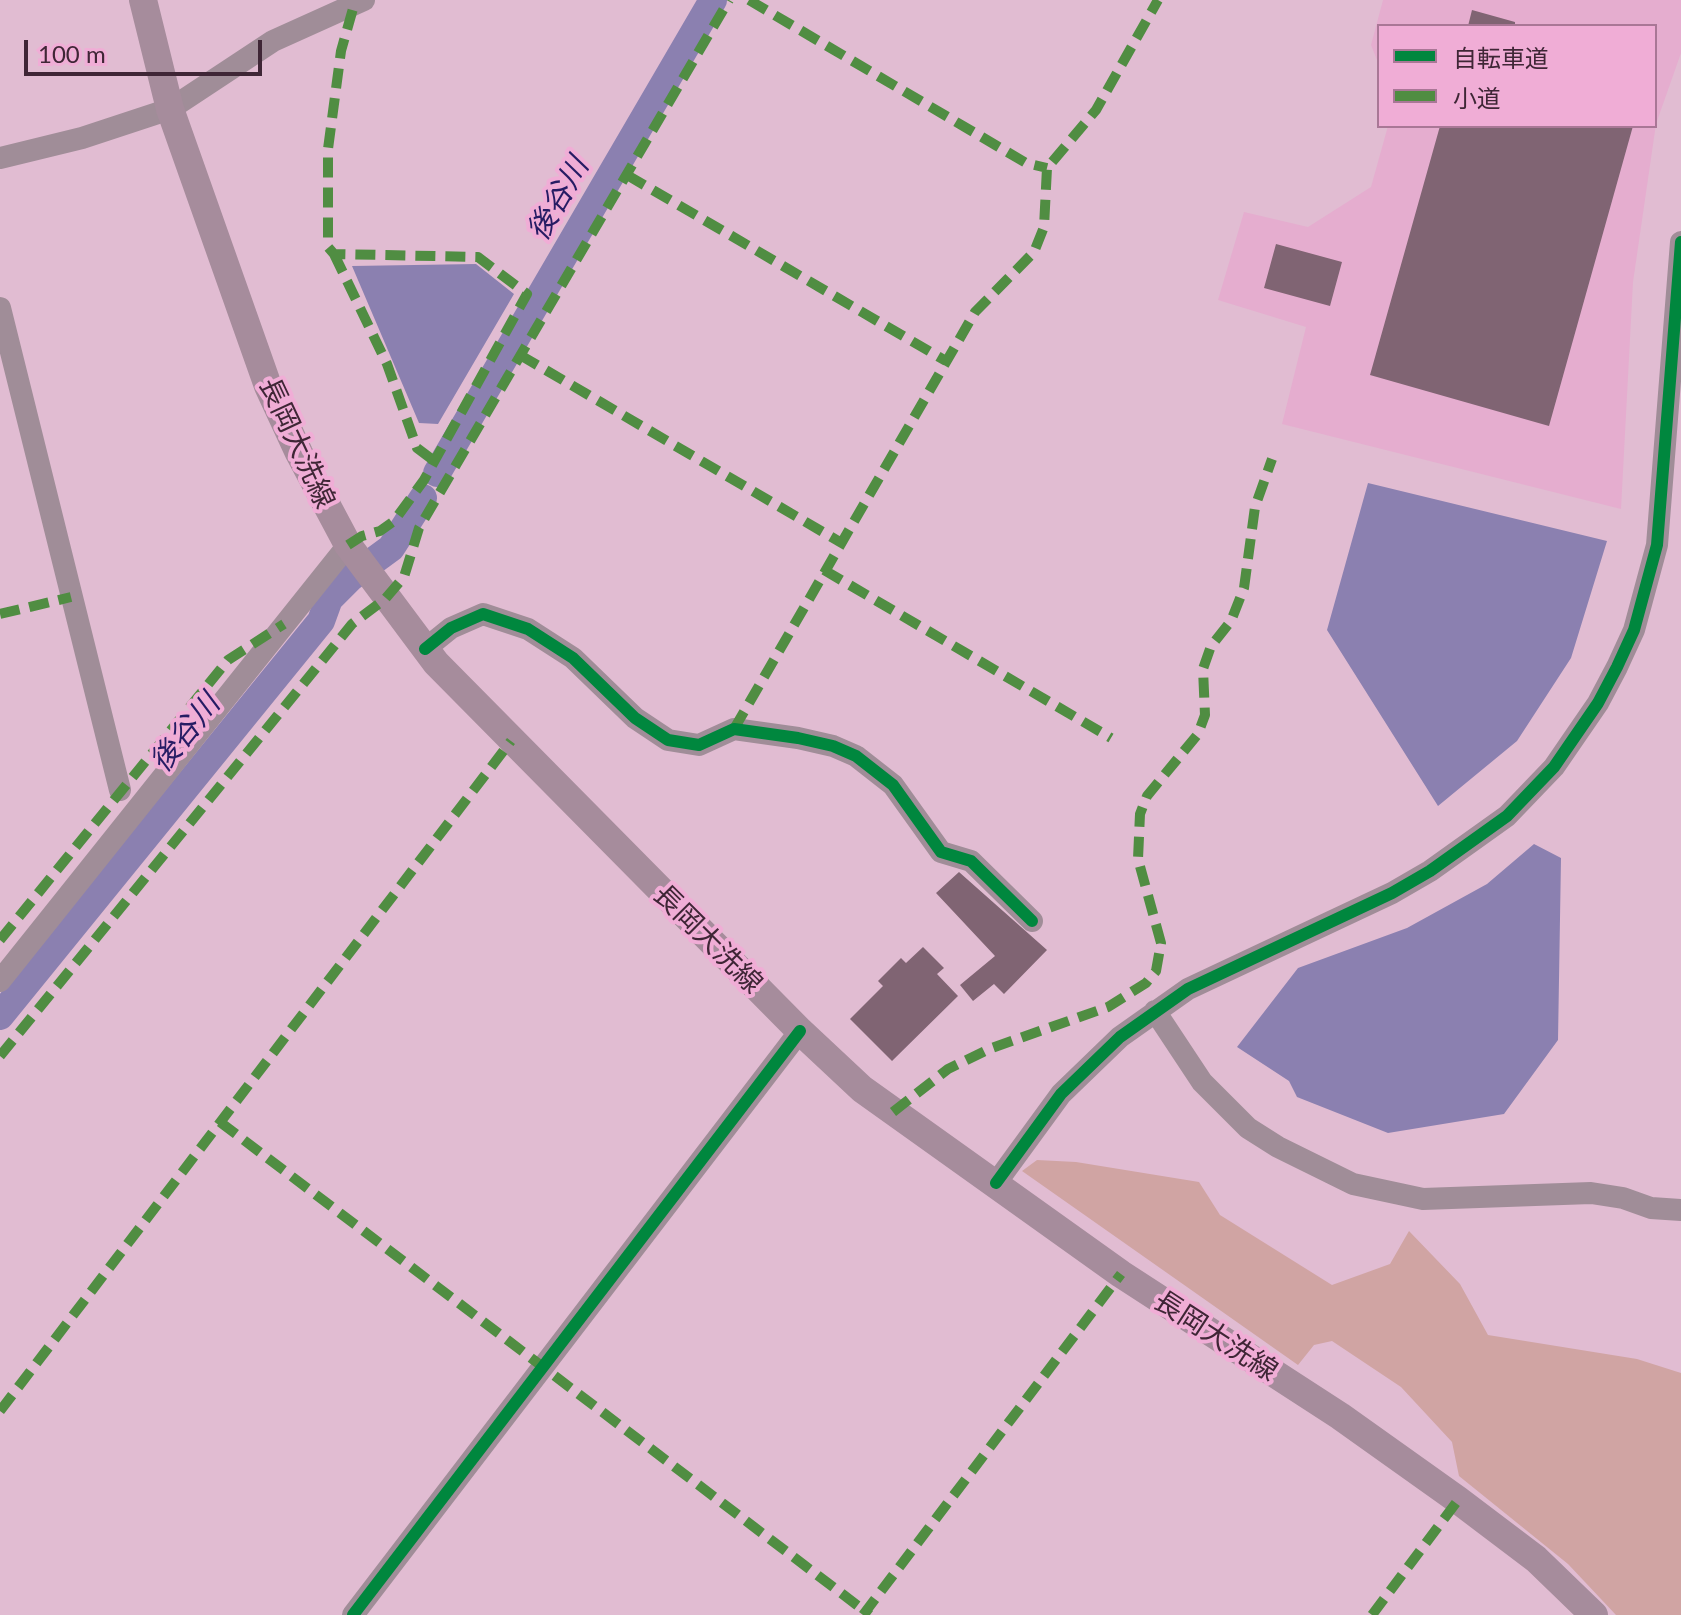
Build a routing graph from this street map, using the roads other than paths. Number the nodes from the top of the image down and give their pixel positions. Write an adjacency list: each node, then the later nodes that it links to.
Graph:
1 (143, 0): 3 (main road, 長岡大洗線)
2 (364, 0): 3 (street)
3 (170, 109): 4 (street); 7 (main road, 長岡大洗線)
4 (0, 158)
5 (1681, 242): 12 (street)
6 (0, 308): 9 (street)
7 (351, 548): 8 (main road, 長岡大洗線); 11 (street)
8 (425, 649): 10 (street); 13 (main road, 長岡大洗線)
9 (120, 790)
10 (1032, 921)
11 (0, 981)
12 (1155, 1011): 14 (street); 15 (street)
13 (800, 1031): 14 (main road, 長岡大洗線); 16 (street)
14 (996, 1183): 17 (main road, 長岡大洗線)
15 (1681, 1210)
16 (353, 1615)
17 (1594, 1615)

